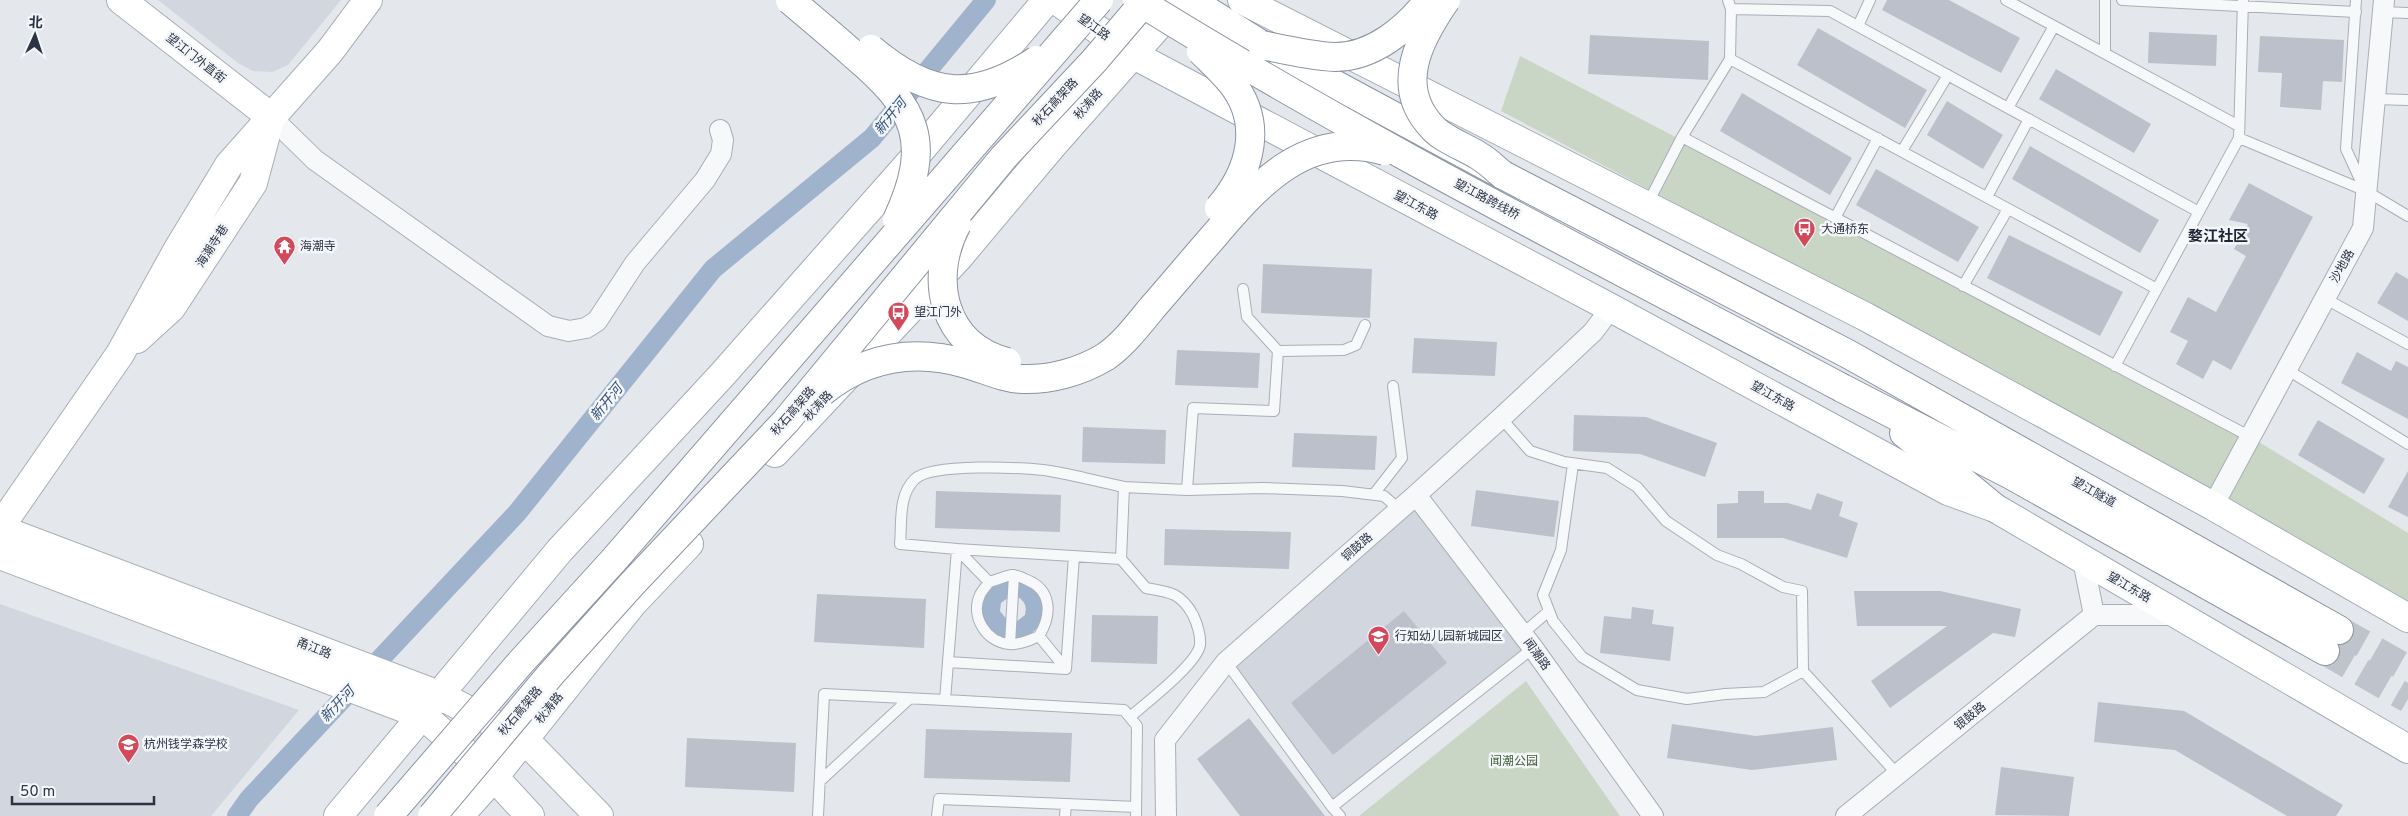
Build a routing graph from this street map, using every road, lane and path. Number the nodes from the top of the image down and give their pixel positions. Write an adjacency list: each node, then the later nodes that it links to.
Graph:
1 (121, 0): 36 (main road, 望江门外直街)
2 (368, 0): 36 (main road, 海潮寺巷)
3 (790, 0): 54 (main road, bridge)
4 (814, 0): 27 (main road, bridge)
5 (1047, 0): 101 (main road)
6 (1056, 0): 30 (main road, 望江路)
7 (1099, 0): 27 (main road, bridge)
8 (1137, 0): 22 (main road, 望江路跨线桥, bridge)
9 (1146, 0): 46 (main road, 秋石高架路, bridge)
10 (1190, 0): 28 (main road)
11 (1242, 0): 49 (main road)
12 (1429, 0): 28 (main road, bridge)
13 (1446, 0): 45 (main road, bridge)
14 (1870, 0): 25 (lane)
15 (2006, 0): 26 (lane)
16 (2106, 0): 29 (lane)
17 (2122, 0): 19 (lane)
18 (2356, 0): 23 (lane)
19 (2243, 3): 23 (lane); 38 (lane)
20 (1729, 4): 25 (lane); 31 (lane)
21 (2383, 6): 24 (lane); 33 (street, 沙地路)
22 (1178, 12): 30 (main road, 秋涛路); 44 (main road, 望江路跨线桥, bridge); 46 (main road, bridge)
23 (2356, 12): 47 (lane)
24 (2408, 13)
25 (1858, 26): 32 (lane)
26 (2054, 26): 29 (lane); 35 (lane)
27 (1063, 42): 54 (main road, bridge)
28 (1262, 45): 45 (main road, bridge)
29 (2105, 53): 38 (lane)
30 (1132, 54): 59 (main road, 望江东路); 103 (main road, 秋涛路)
31 (1730, 58): 40 (lane); 41 (lane)
32 (1948, 75): 35 (lane); 43 (lane)
33 (2374, 99): 34 (lane); 47 (street, 沙地路)
34 (2408, 100)
35 (2008, 108): 37 (lane)
36 (270, 117): 39 (street); 79 (main road, 海潮寺巷)
37 (2029, 119): 48 (lane); 51 (lane)
38 (2240, 126): 42 (lane)
39 (720, 130)
40 (1682, 137): 49 (lane); 53 (lane)
41 (1878, 138): 43 (lane); 53 (lane)
42 (2239, 138): 47 (lane); 51 (lane)
43 (1902, 151): 48 (lane)
44 (1409, 158): 66 (main road, 望江路跨线桥, bridge); 68 (main road, bridge)
45 (1503, 176): 66 (main road, 望江隧道)
46 (976, 190): 68 (main road, 秋石高架路, bridge)
47 (2366, 191): 52 (lane); 58 (street, 沙地路)
48 (1986, 197): 50 (lane)
49 (1647, 206): 76 (main road)
50 (2008, 209): 55 (lane); 56 (lane)
51 (2199, 212): 56 (lane)
52 (2408, 216)
53 (1835, 218): 55 (lane)
54 (879, 252): 112 (main road, bridge)
55 (1963, 286): 63 (lane)
56 (2157, 288): 63 (lane)
57 (1242, 289): 62 (lane)
58 (2324, 298): 61 (lane); 64 (street, 沙地路)
59 (1611, 308): 67 (street, 铜鼓路); 77 (main road, 望江东路)
60 (1365, 324): 62 (lane)
61 (2408, 344)
62 (1278, 351): 73 (lane)
63 (2115, 366): 69 (lane)
64 (2286, 369): 69 (street, 沙地路); 70 (lane)
65 (1393, 386): 74 (lane)
66 (1848, 390): 77 (main road)
67 (1501, 418): 71 (lane); 75 (street, 铜鼓路)
68 (786, 421): 113 (main road, 秋石高架路, bridge)
69 (2250, 436): 76 (street, 沙地路)
70 (2408, 444)
71 (1573, 464): 87 (lane); 97 (lane)
72 (1124, 487): 73 (lane); 80 (lane); 83 (lane)
73 (1187, 490): 74 (lane)
74 (1374, 494): 78 (lane)
75 (1416, 495): 78 (street, 铜鼓路); 92 (street, 闻潮路)
76 (2213, 506): 90 (main road)
77 (1994, 508): 84 (main road, 望江东路)
78 (1400, 510): 95 (street, 铜鼓路)
79 (0, 528): 98 (main road, 甬江路)
80 (957, 549): 82 (lane); 86 (lane); 94 (lane)
81 (0, 555): 98 (main road, 甬江路)
82 (1074, 556): 83 (lane); 96 (lane)
83 (1121, 559): 102 (lane)
84 (2083, 560): 88 (street); 89 (main road, 望江东路)
85 (1014, 574): 86 (lane); 91 (lane); 93 (lane)
86 (990, 582): 93 (lane)
87 (1549, 611): 92 (lane); 97 (lane)
88 (2094, 615): 89 (street); 105 (street, 银鼓路)
89 (2177, 615): 104 (main road, 望江东路)
90 (2408, 618)
91 (1039, 636): 93 (lane); 96 (lane)
92 (1528, 641): 109 (lane); 122 (street, 闻潮路)
93 (1010, 644)
94 (948, 662): 96 (lane); 100 (lane)
95 (1226, 662): 109 (lane); 120 (street, 铜鼓路)
96 (1066, 669)
97 (1803, 671): 105 (lane)
98 (342, 672): 101 (main road, 甬江路)
99 (909, 698): 100 (lane); 107 (lane); 107 (lane)
100 (946, 700): 102 (lane)
101 (430, 705): 103 (main road, 甬江路); 106 (main road, 甬江路); 111 (main road)
102 (1130, 717): 110 (lane)
103 (524, 739): 106 (main road, 秋涛路); 116 (main road, 甬江路)
104 (2408, 748)
105 (1898, 775): 123 (street, 银鼓路)
106 (494, 777): 114 (main road, 秋涛路); 115 (main road, 甬江路)
107 (820, 781): 117 (lane)
108 (1066, 804): 110 (lane); 118 (lane); 119 (lane)
109 (1332, 807): 121 (lane)
110 (1136, 811)
111 (338, 816)
112 (388, 816)
113 (432, 816)
114 (459, 816)
115 (530, 816)
116 (599, 816)
117 (818, 816)
118 (937, 816)
119 (1066, 816)
120 (1166, 816)
121 (1340, 816)
122 (1653, 816)
123 (1846, 816)

